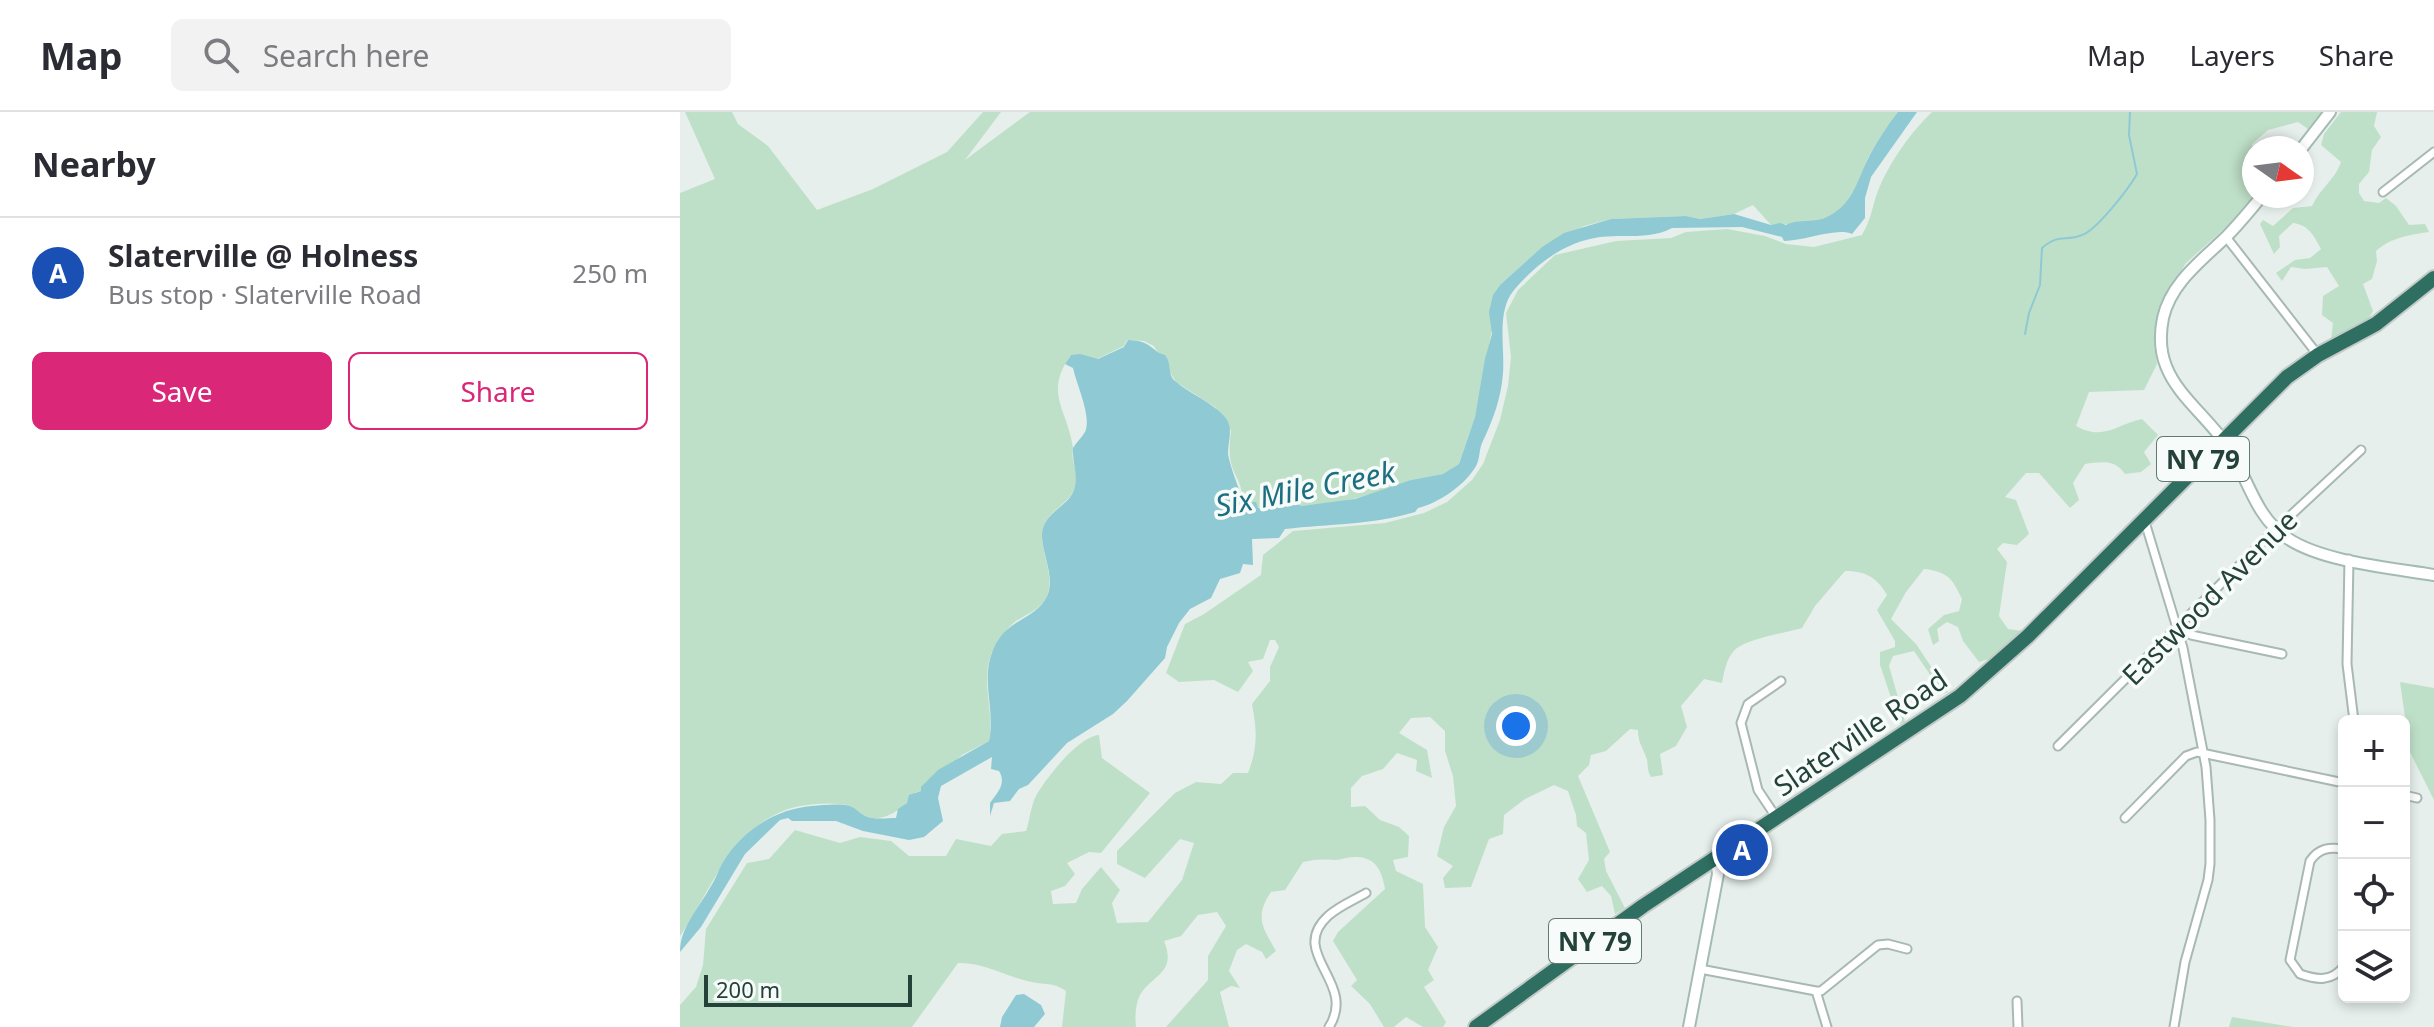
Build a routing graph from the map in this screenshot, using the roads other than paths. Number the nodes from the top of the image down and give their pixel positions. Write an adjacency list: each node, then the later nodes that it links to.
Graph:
1 (2330, 112): 2 (street)
2 (2311, 136)
3 (2434, 152): 4 (street)
4 (2383, 192)
5 (2251, 208): 6 (street)
6 (2226, 237): 8 (street); 9 (street)
7 (2434, 278): 8 (highway, NY 79)
8 (2318, 355): 9 (highway, NY 79)
9 (2223, 440): 11 (highway, NY 79); 12 (street)
10 (2361, 450): 12 (street, Eastwood Avenue)
11 (2144, 518): 15 (street); 25 (highway, Slaterville Road / NY 79)
12 (2276, 529): 13 (street); 15 (street, Eastwood Avenue)
13 (2349, 559): 14 (street); 18 (street)
14 (2434, 575)
15 (2177, 627): 16 (street); 19 (street, Eastwood Avenue); 20 (street)
16 (2282, 654)
17 (1781, 681): 25 (street)
18 (2353, 715)
19 (2058, 746)
20 (2203, 752): 21 (street); 24 (street); 39 (street)
21 (2338, 782)
22 (2410, 796): 23 (street)
23 (2417, 798)
24 (2125, 818)
25 (1777, 819): 27 (highway, Slaterville Road / NY 79)
26 (2338, 849): 31 (street)
27 (1716, 858): 30 (street); 35 (highway, Slaterville Road / NY 79)
28 (1366, 893): 34 (street)
29 (1907, 949): 32 (street)
30 (1700, 969): 32 (street); 36 (street)
31 (2338, 973)
32 (1816, 991): 37 (street)
33 (2017, 1001): 38 (street)
34 (1329, 1027)
35 (1476, 1027)
36 (1689, 1027)
37 (1827, 1027)
38 (2018, 1027)
39 (2174, 1027)

